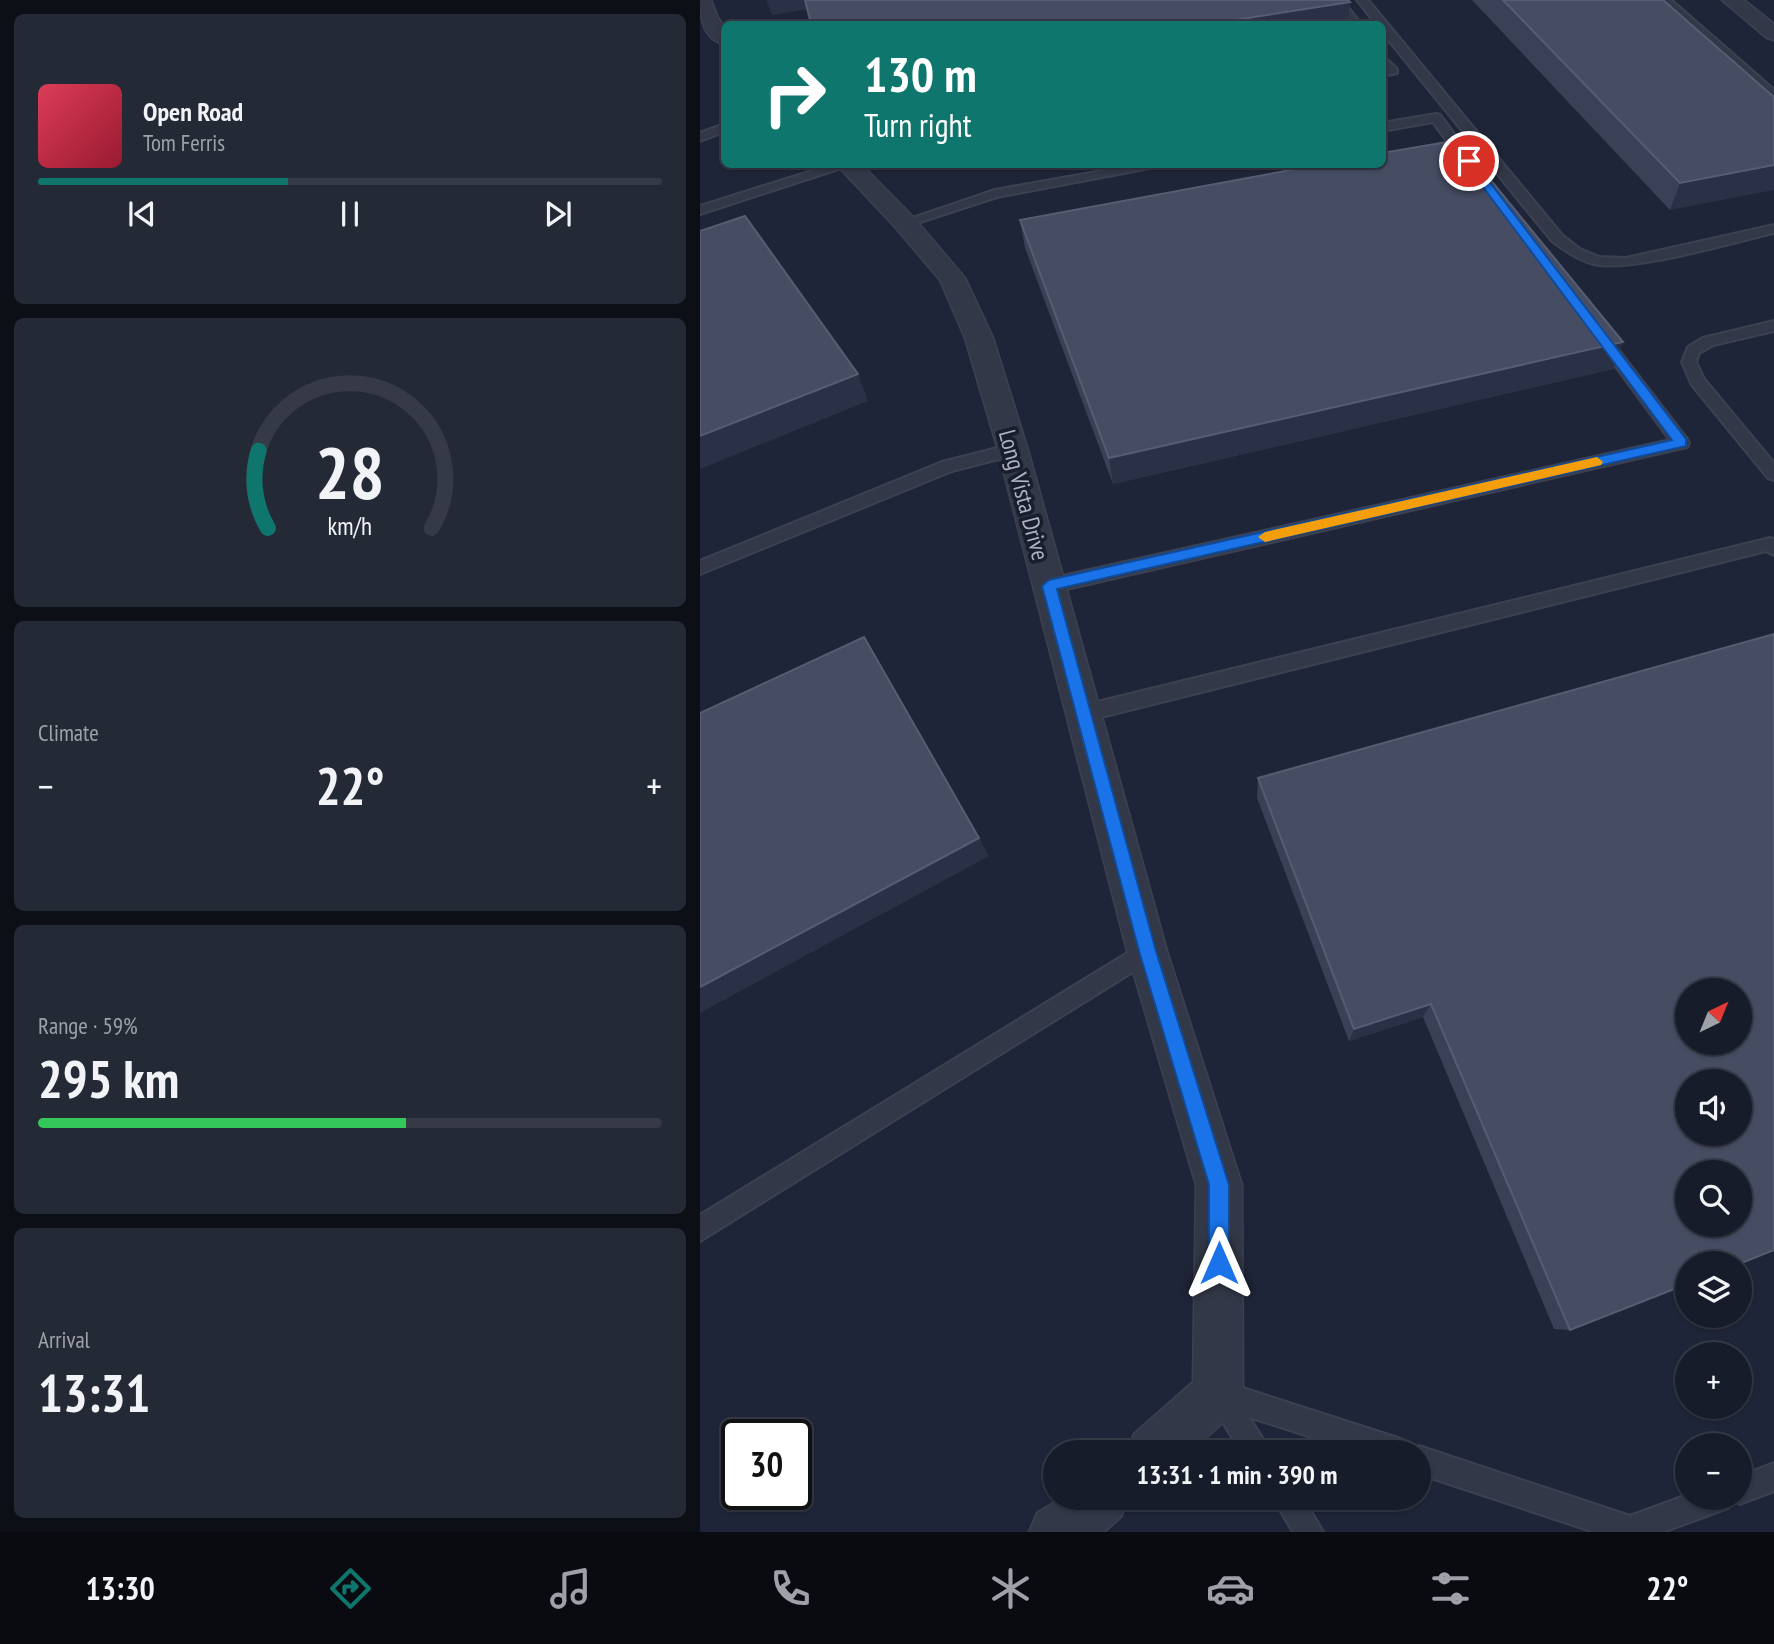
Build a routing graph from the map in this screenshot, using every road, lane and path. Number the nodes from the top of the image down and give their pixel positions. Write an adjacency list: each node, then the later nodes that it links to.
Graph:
1 (701, 0): 9 (street)
2 (1337, 0): 6 (lane)
3 (1363, 0): 7 (lane)
4 (1665, 0): 13 (lane)
5 (1732, 0): 10 (street)
6 (1354, 21)
7 (1380, 21)
8 (1386, 28): 23 (lane)
9 (721, 34)
10 (1774, 34)
11 (1386, 63): 12 (lane)
12 (1386, 72)
13 (1774, 96)
14 (1386, 126): 20 (lane)
15 (721, 129): 16 (lane)
16 (700, 137)
17 (834, 168): 21 (lane)
18 (851, 168): 22 (street, Long Vista Drive)
19 (1142, 168): 22 (lane)
20 (1477, 172)
21 (700, 210)
22 (905, 223): 26 (street, Long Vista Drive)
23 (1774, 229)
24 (1591, 324): 30 (lane)
25 (1774, 326): 27 (lane)
26 (1013, 450): 29 (lane); 30 (street, Long Vista Drive)
27 (1774, 474)
28 (1774, 549): 31 (lane)
29 (700, 568)
30 (1049, 586): 31 (street, Long Vista Drive)
31 (1086, 713): 32 (street, Long Vista Drive)
32 (1147, 951): 33 (lane); 34 (street, Long Vista Drive)
33 (700, 1229)
34 (1218, 1393): 35 (street); 36 (lane); 37 (lane)
35 (1165, 1440)
36 (1249, 1440)
37 (1361, 1440)
38 (1431, 1464): 43 (lane)
39 (1774, 1477): 40 (lane)
40 (1752, 1485)
41 (1088, 1510): 44 (street)
42 (1295, 1510): 45 (lane)
43 (1685, 1510)
44 (1056, 1532)
45 (1309, 1532)

